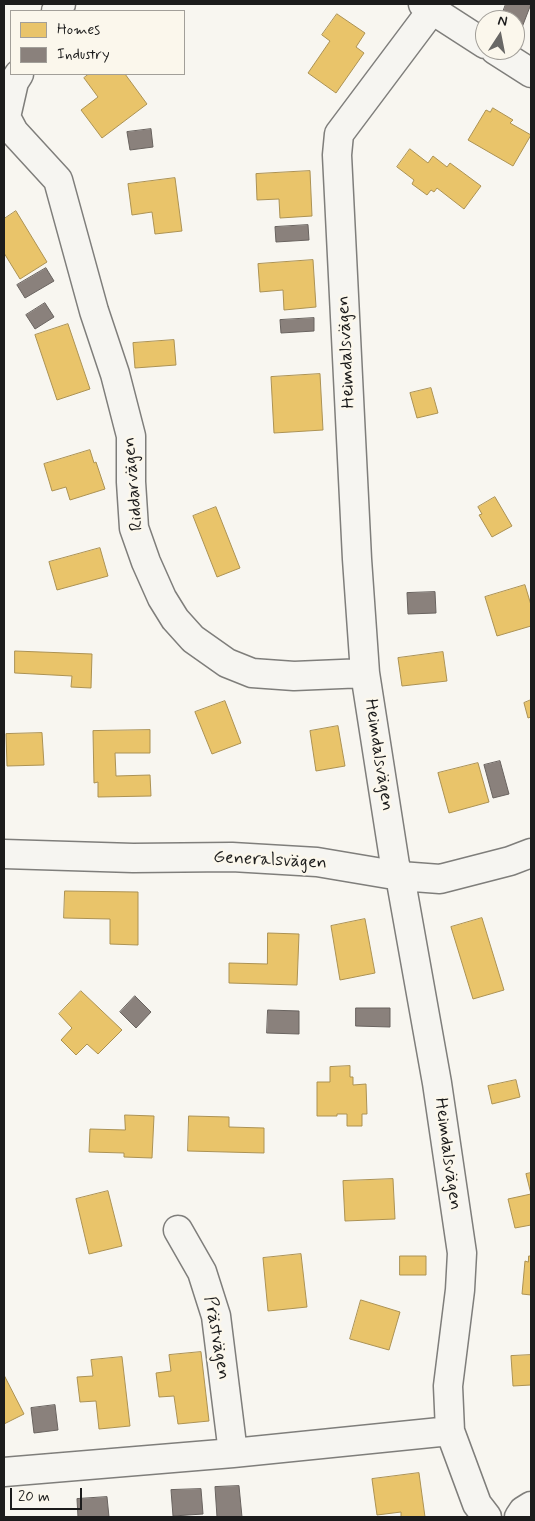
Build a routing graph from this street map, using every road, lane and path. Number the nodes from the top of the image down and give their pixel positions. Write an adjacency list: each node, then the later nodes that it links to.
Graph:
1 (428, 7): 2 (street); 6 (street, Heimdalsvägen)
2 (475, 38)
3 (511, 60): 4 (street)
4 (531, 73)
5 (18, 75): 6 (street, Riddarvägen)
6 (365, 673): 9 (street, Heimdalsvägen)
7 (531, 853): 9 (street, Generalsvägen)
8 (4, 854): 9 (street, Generalsvägen)
9 (400, 876): 11 (street, Heimdalsvägen)
10 (178, 1230): 12 (street, Prästvägen)
11 (450, 1431): 12 (street); 15 (street, Heimdalsvägen)
12 (234, 1453): 13 (street)
13 (4, 1472)
14 (531, 1506): 16 (street)
15 (487, 1517)
16 (519, 1517)

